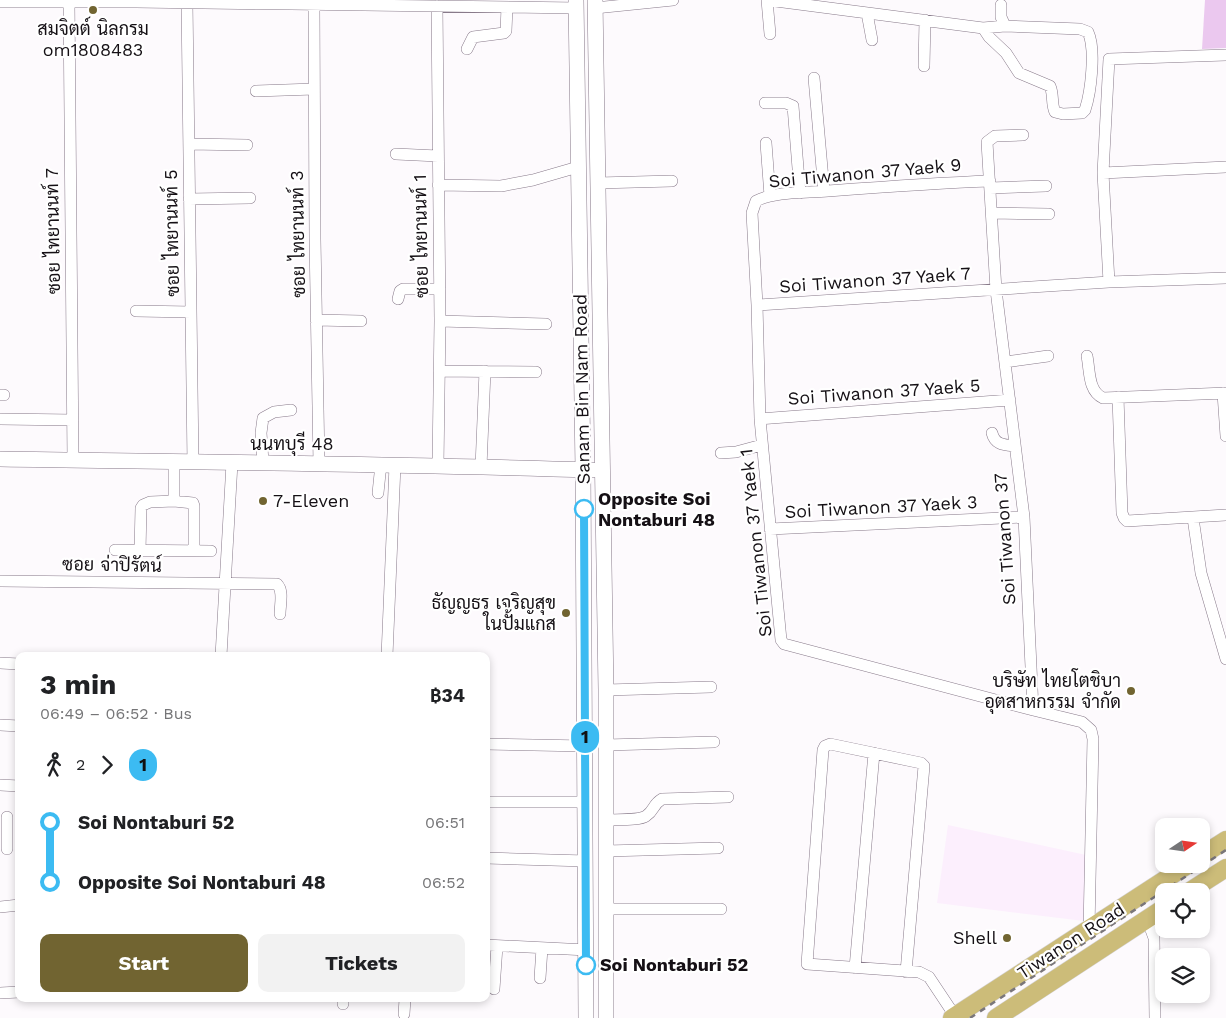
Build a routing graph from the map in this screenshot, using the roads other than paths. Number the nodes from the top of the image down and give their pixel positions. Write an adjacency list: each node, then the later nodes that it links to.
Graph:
1 (673, 0): 11 (street)
2 (767, 0): 15 (street); 19 (street)
3 (8, 1): 5 (street)
4 (136, 1): 5 (street); 8 (street)
5 (69, 2): 74 (street, ซอย ไทยานนท์ 7)
6 (256, 2): 8 (street); 9 (street)
7 (382, 2): 9 (street); 13 (street)
8 (187, 3): 30 (street, ซอย ไทยานนท์ 5)
9 (314, 4): 25 (street, ซอย ไทยานนท์ 3)
10 (576, 4): 11 (main road); 14 (street); 34 (main road, Sanam Bin Nam Road)
11 (595, 4): 38 (main road, Sanam Bin Nam Road)
12 (1001, 5): 17 (street)
13 (437, 6): 14 (street); 33 (street, ซอย ไทยานนท์ 1)
14 (507, 7): 21 (street)
15 (867, 13): 16 (street); 20 (street)
16 (925, 20): 18 (street); 23 (street)
17 (1006, 26): 18 (street); 18 (street)
18 (982, 28)
19 (770, 34)
20 (872, 40)
21 (467, 49)
22 (1226, 55): 36 (street)
23 (924, 66)
24 (814, 78): 42 (street)
25 (314, 89): 26 (street); 58 (street, ซอย ไทยานนท์ 3)
26 (256, 91)
27 (766, 103): 43 (street)
28 (1023, 135): 39 (street, Soi Tiwanon 37)
29 (766, 143): 44 (street)
30 (189, 144): 31 (street); 46 (street, ซอย ไทยานนท์ 5)
31 (247, 145)
32 (396, 154): 33 (street)
33 (438, 156): 40 (street, ซอย ไทยานนท์ 1)
34 (578, 167): 40 (street); 90 (main road, Sanam Bin Nam Road)
35 (1226, 167): 36 (street)
36 (1103, 173): 51 (street)
37 (672, 181): 38 (street)
38 (598, 183): 91 (main road, Sanam Bin Nam Road)
39 (990, 184): 41 (street, Soi Tiwanon 37 Yaek 9); 42 (street, Soi Tiwanon 37 Yaek 9); 48 (street, Soi Tiwanon 37)
40 (438, 185): 52 (street, ซอย ไทยานนท์ 1)
41 (1046, 186)
42 (824, 191): 43 (street, Soi Tiwanon 37 Yaek 9)
43 (800, 193): 44 (street, Soi Tiwanon 37 Yaek 9)
44 (770, 196): 47 (street, Soi Tiwanon 37 Yaek 9)
45 (250, 198): 46 (street)
46 (189, 199): 57 (street, ซอย ไทยานนท์ 5)
47 (752, 213): 55 (street, Soi Tiwanon 37 Yaek 1)
48 (992, 213): 49 (street); 53 (street, Soi Tiwanon 37)
49 (1049, 214)
50 (1226, 278): 51 (street, Soi Tiwanon 37 Yaek 7)
51 (1109, 282): 53 (street, Soi Tiwanon 37 Yaek 7)
52 (440, 289): 54 (street); 60 (street, ซอย ไทยานนท์ 1)
53 (996, 290): 55 (street, Soi Tiwanon 37 Yaek 7); 64 (street, Soi Tiwanon 37)
54 (398, 299)
55 (757, 306): 73 (street, Soi Tiwanon 37 Yaek 1)
56 (136, 311): 57 (street)
57 (191, 312): 83 (street, ซอย ไทยานนท์ 5)
58 (316, 320): 59 (street); 86 (street, ซอย ไทยานนท์ 3)
59 (360, 321)
60 (440, 321): 61 (street); 65 (street, ซอย ไทยานนท์ 1)
61 (546, 324)
62 (1048, 356): 64 (street)
63 (1087, 356): 69 (street)
64 (1005, 362): 70 (street, Soi Tiwanon 37)
65 (440, 371): 66 (street); 88 (street, ซอย ไทยานนท์ 1)
66 (484, 371): 67 (street); 89 (street)
67 (536, 372)
68 (1225, 393): 69 (street); 76 (street)
69 (1118, 397): 96 (street)
70 (1010, 400): 73 (street, Soi Tiwanon 37 Yaek 5); 78 (street, Soi Tiwanon 37)
71 (291, 410): 84 (street)
72 (0, 419): 74 (street)
73 (760, 419): 77 (street, Soi Tiwanon 37 Yaek 1)
74 (73, 420): 81 (street, ซอย ไทยานนท์ 7)
75 (992, 433): 78 (street)
76 (1226, 436)
77 (762, 445): 79 (street); 97 (street, Soi Tiwanon 37 Yaek 1)
78 (1015, 446): 95 (street, Soi Tiwanon 37)
79 (721, 453)
80 (0, 459): 81 (main road, นนทบุรี 48)
81 (73, 460): 82 (main road, นนทบุรี 48)
82 (174, 462): 83 (main road, นนทบุรี 48); 93 (street)
83 (193, 462): 85 (main road, นนทบุรี 48)
84 (263, 462): 85 (main road, นนทบุรี 48); 86 (main road, นนทบุรี 48)
85 (232, 463): 103 (street)
86 (319, 463): 87 (main road, นนทบุรี 48)
87 (388, 464): 88 (main road, นนทบุรี 48); 92 (street); 106 (street)
88 (438, 465): 89 (main road, นนทบุรี 48)
89 (481, 467): 90 (main road, นนทบุรี 48)
90 (583, 469): 91 (main road, นนทบุรี 48); 118 (main road, Sanam Bin Nam Road)
91 (602, 470): 111 (main road, Sanam Bin Nam Road)
92 (378, 493)
93 (174, 501): 99 (street); 100 (street)
94 (1226, 515): 96 (street)
95 (1024, 518): 97 (street, Soi Tiwanon 37 Yaek 3); 112 (street, Soi Tiwanon 37)
96 (1193, 518): 107 (street)
97 (770, 529): 112 (street, Soi Tiwanon 37 Yaek 1)
98 (115, 550): 99 (street)
99 (140, 551): 100 (street)
100 (194, 551): 101 (street)
101 (211, 551)
102 (0, 581): 103 (street, ซอย จ่าปิรัตน์)
103 (224, 584): 104 (street, ซอย จ่าปิรัตน์); 105 (street)
104 (280, 614)
105 (221, 652)
106 (387, 652)
107 (1226, 659)
108 (0, 663): 109 (street)
109 (15, 664)
110 (711, 687): 111 (street)
111 (606, 690): 117 (main road, Sanam Bin Nam Road)
112 (1033, 710): 144 (street)
113 (0, 725): 114 (street)
114 (15, 726)
115 (714, 742): 117 (street)
116 (490, 744): 118 (street)
117 (606, 745): 126 (main road, Sanam Bin Nam Road)
118 (585, 746): 124 (main road, Sanam Bin Nam Road)
119 (874, 753): 150 (street); 150 (street); 151 (street)
120 (0, 785): 121 (street)
121 (15, 786)
122 (728, 797): 126 (street)
123 (490, 802): 124 (street)
124 (586, 802): 133 (main road, Sanam Bin Nam Road)
125 (7, 817): 129 (street)
126 (606, 820): 131 (main road, Sanam Bin Nam Road)
127 (1226, 840): 130 (main road)
128 (718, 848): 131 (street)
129 (3, 849)
130 (1210, 850)
131 (606, 851): 139 (main road, Sanam Bin Nam Road)
132 (490, 858): 133 (street)
133 (586, 861): 149 (main road, Sanam Bin Nam Road)
134 (1226, 868): 136 (main road)
135 (1175, 873): 142 (main road, Tiwanon Road)
136 (1203, 883)
137 (15, 906): 138 (street)
138 (0, 907)
139 (606, 909): 140 (street); 161 (main road, Sanam Bin Nam Road)
140 (721, 909)
141 (1155, 914): 143 (main road, Tiwanon Road)
142 (1107, 917): 144 (main road, Tiwanon Road); 145 (main road)
143 (1147, 919): 145 (main road, Tiwanon Road); 148 (street)
144 (1089, 929): 159 (main road, Tiwanon Road)
145 (1119, 937): 162 (main road, Tiwanon Road)
146 (492, 946): 147 (street); 153 (street)
147 (542, 948): 149 (street); 152 (street)
148 (1155, 948)
149 (586, 950): 160 (main road, Sanam Bin Nam Road)
150 (855, 968): 151 (street)
151 (906, 972): 159 (street)
152 (540, 978)
153 (494, 989)
154 (15, 992): 155 (street)
155 (0, 994)
156 (405, 1002): 158 (street)
157 (1157, 1003): 163 (street)
158 (404, 1014)
159 (954, 1017)
160 (586, 1018)
161 (606, 1018)
162 (996, 1018)
163 (1155, 1018)

